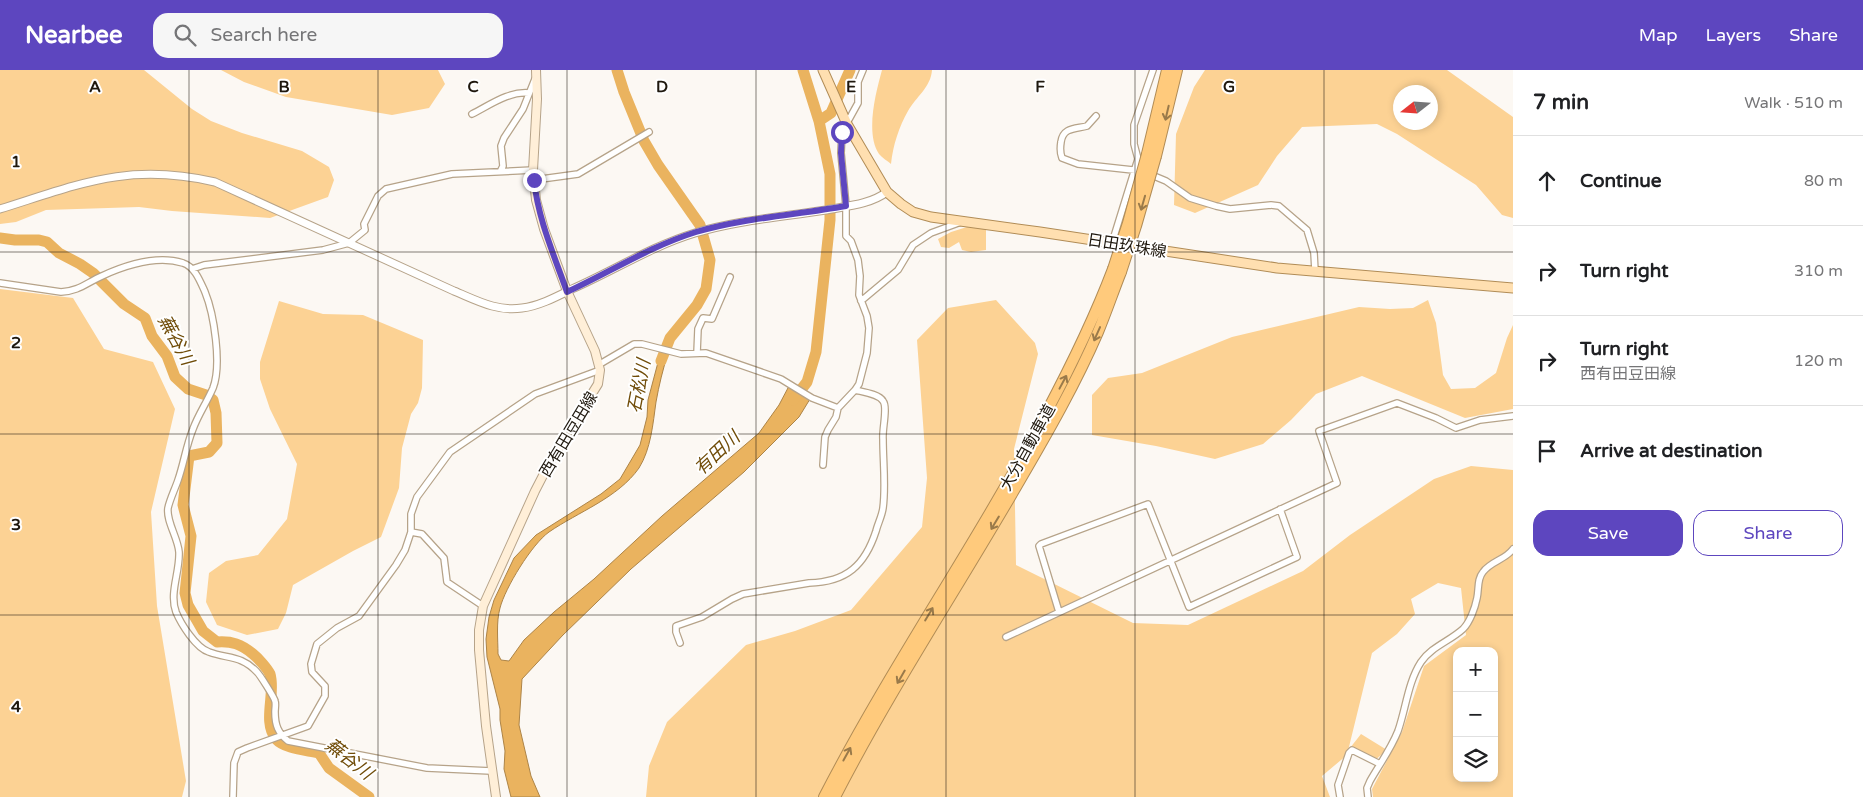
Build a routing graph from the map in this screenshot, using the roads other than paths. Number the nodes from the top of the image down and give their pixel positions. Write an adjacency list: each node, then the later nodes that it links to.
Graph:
1 (823, 70): 10 (main road, 日田玖珠線)
2 (863, 70): 10 (street)
3 (1153, 70): 15 (street)
4 (1167, 70): 12 (highway, 大分自動車道)
5 (1177, 70): 12 (highway, 大分自動車道, one-way to 12)
6 (536, 74): 7 (street); 14 (main road)
7 (529, 93): 8 (street); 13 (street)
8 (472, 114)
9 (1096, 116): 15 (street)
10 (847, 124): 17 (main road, 日田玖珠線); 18 (street)
11 (648, 132): 16 (street)
12 (1152, 155): 24 (highway, 大分自動車道, bridge)
13 (501, 170): 14 (street); 21 (street)
14 (533, 170): 16 (main road)
15 (1135, 170): 22 (street); 25 (street)
16 (534, 180): 29 (main road)
17 (887, 192): 18 (street); 20 (main road, 日田玖珠線)
18 (846, 206): 29 (street); 30 (street)
19 (0, 210): 21 (street)
20 (964, 221): 22 (main road, 日田玖珠線); 30 (street)
21 (349, 243): 23 (street); 29 (street)
22 (1112, 243): 25 (main road, 日田玖珠線)
23 (192, 269): 27 (street); 45 (street)
24 (1117, 270): 50 (highway, 大分自動車道, one-way to 24); 51 (highway, 大分自動車道, one-way to 51)
25 (1315, 270): 28 (main road, 日田玖珠線)
26 (730, 277): 31 (street)
27 (0, 283)
28 (1513, 288)
29 (567, 292): 32 (main road)
30 (861, 301): 33 (street)
31 (697, 353): 32 (street); 34 (street)
32 (600, 367): 38 (street); 41 (main road, 西有田豆田線)
33 (855, 390): 34 (street); 44 (street)
34 (838, 408): 36 (street)
35 (1513, 416): 37 (street)
36 (823, 465)
37 (1280, 509): 40 (street); 40 (street)
38 (411, 532): 41 (street); 45 (street)
39 (1513, 549): 46 (street)
40 (1170, 560): 42 (street); 42 (street)
41 (483, 606): 47 (main road, 西有田豆田線)
42 (1059, 612): 43 (street)
43 (1006, 637)
44 (680, 643)
45 (278, 737): 47 (street); 48 (street)
46 (1380, 764): 52 (street); 53 (street)
47 (491, 771): 49 (main road, 西有田豆田線)
48 (233, 797)
49 (496, 797)
50 (824, 797)
51 (835, 797)
52 (1340, 797)
53 (1368, 797)

